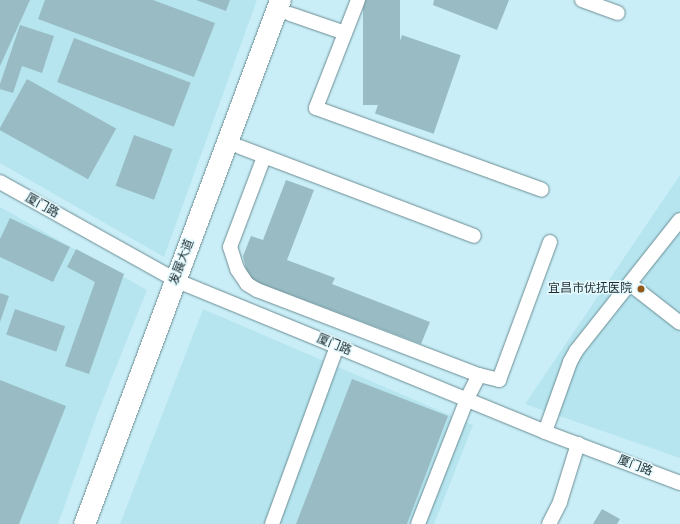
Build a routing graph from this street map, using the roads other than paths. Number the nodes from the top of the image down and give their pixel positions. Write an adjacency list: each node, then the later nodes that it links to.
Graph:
1 (358, 0): 5 (street)
2 (582, 0): 4 (street)
3 (289, 5): 5 (street); 6 (highway, 发展大道); 13 (highway, 发展大道)
4 (618, 13)
5 (345, 33): 9 (street)
6 (240, 147): 7 (street); 13 (highway, 发展大道)
7 (264, 157): 11 (street); 17 (street)
8 (0, 182): 13 (street, 厦门路)
9 (542, 190)
10 (680, 220): 14 (street)
11 (474, 236)
12 (550, 242): 17 (street)
13 (182, 282): 16 (street, 厦门路); 22 (highway, 发展大道); 23 (highway, 发展大道)
14 (630, 284): 15 (street); 19 (street)
15 (680, 322)
16 (337, 346): 18 (street, 厦门路); 24 (street)
17 (479, 375): 18 (street)
18 (467, 399): 19 (street, 厦门路); 25 (street)
19 (546, 432): 20 (street, 厦门路)
20 (578, 444): 21 (street, 厦门路); 26 (street)
21 (680, 484)
22 (84, 524)
23 (99, 524)
24 (272, 524)
25 (418, 524)
26 (549, 524)

